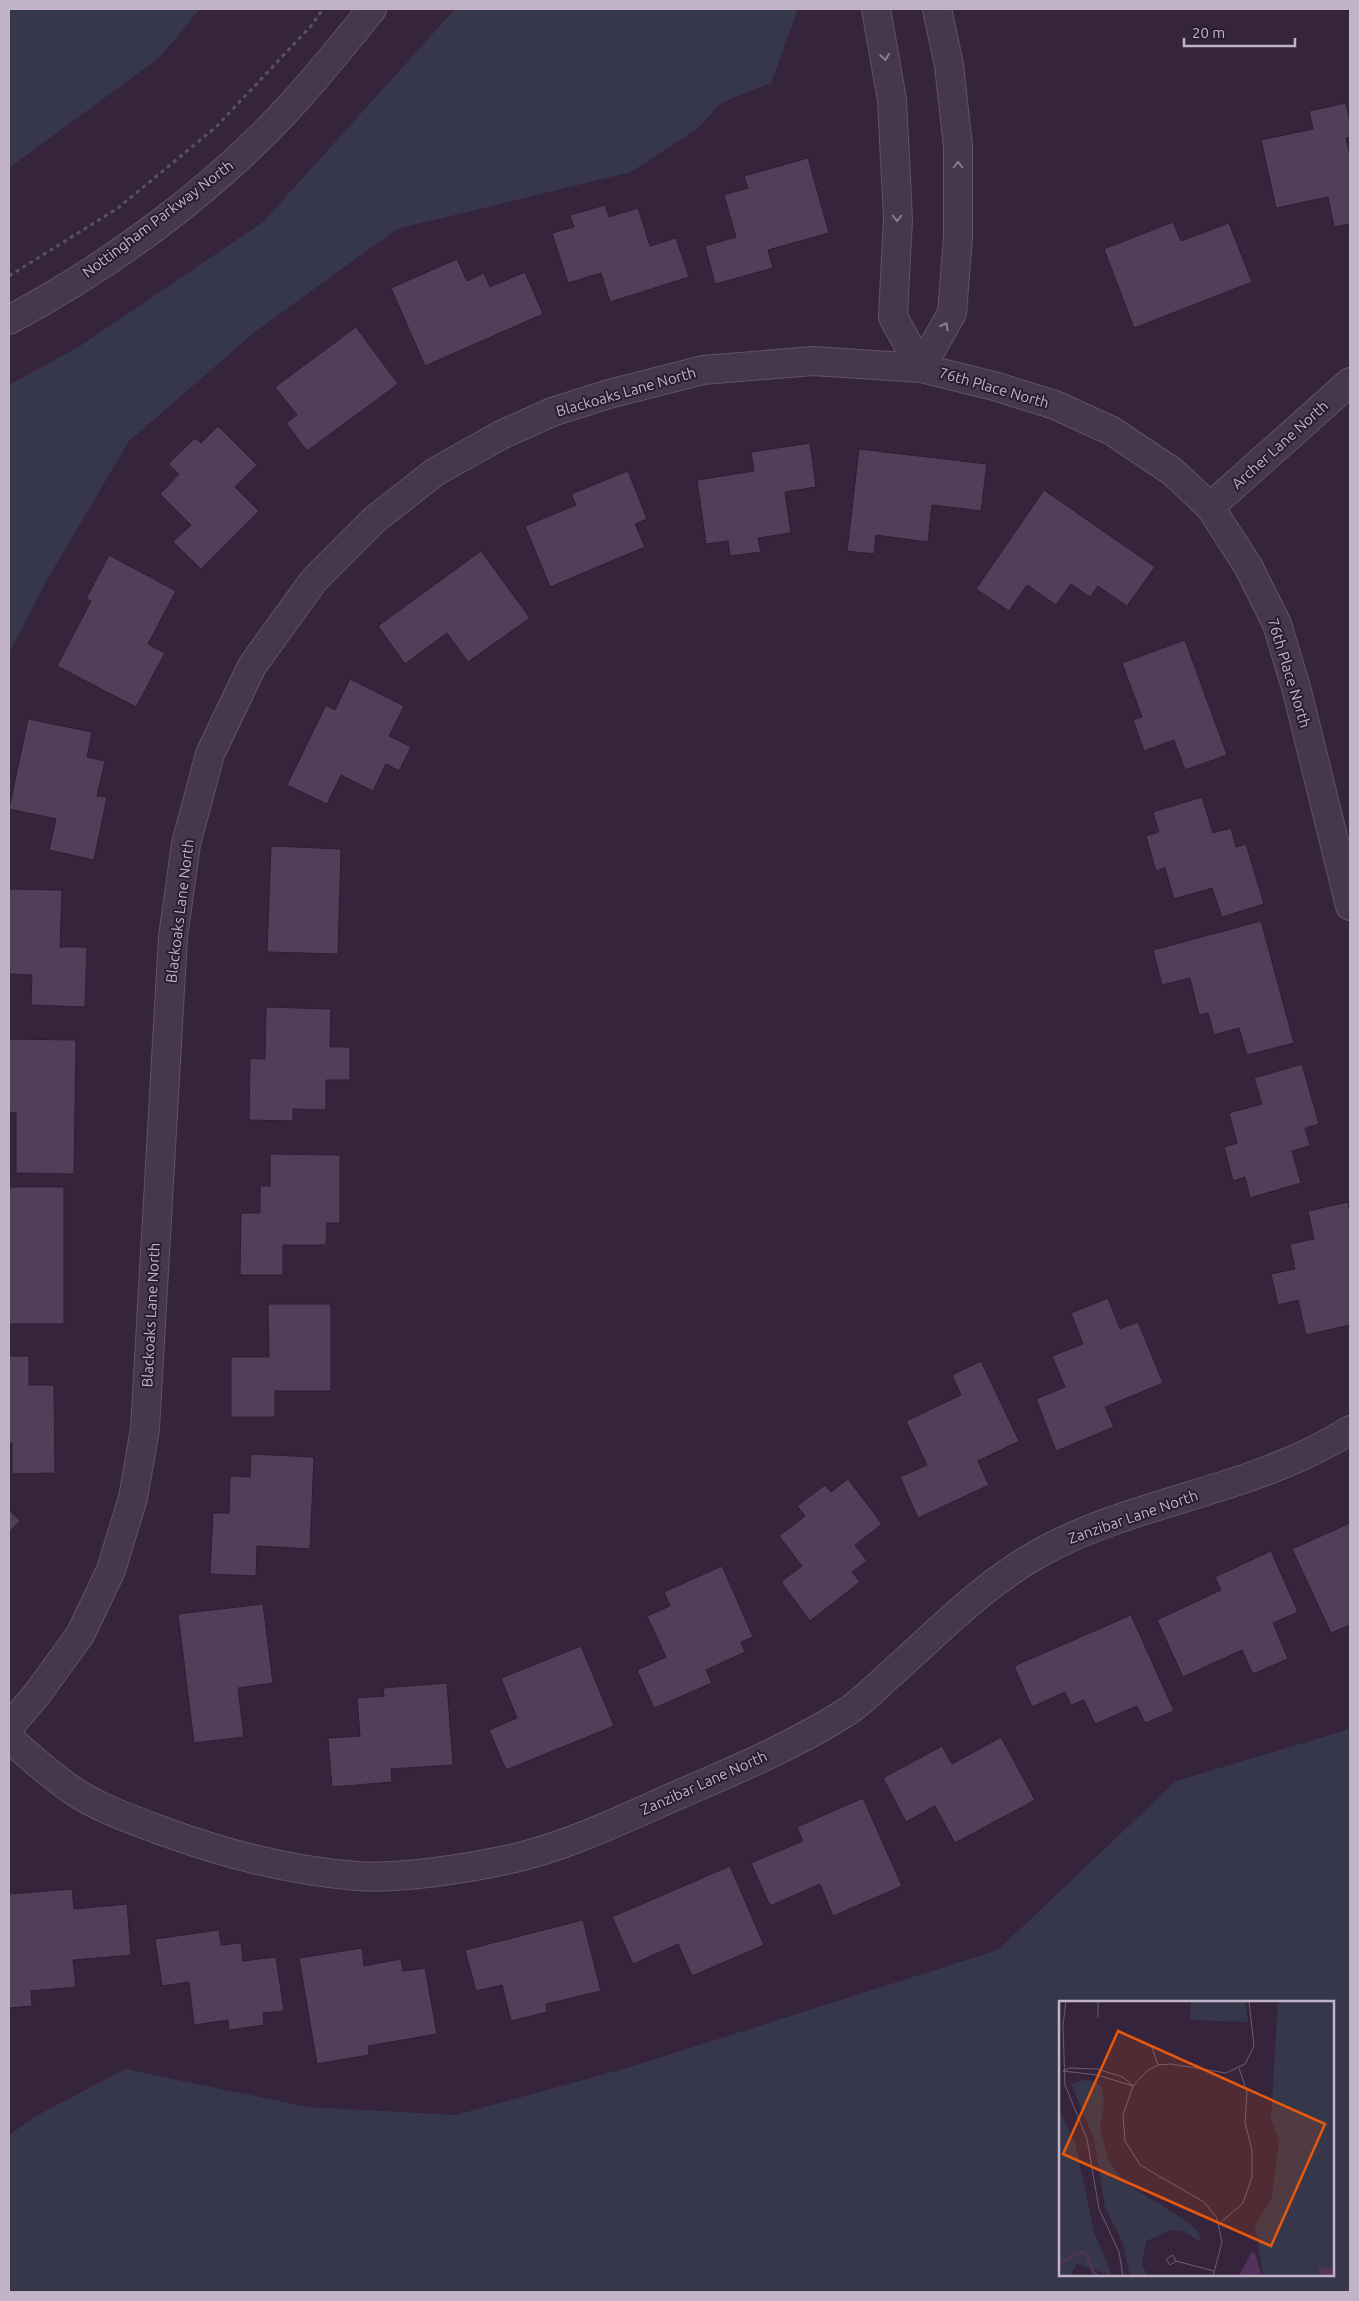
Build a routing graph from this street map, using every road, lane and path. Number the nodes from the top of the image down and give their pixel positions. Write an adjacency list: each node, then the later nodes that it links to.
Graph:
1 (323, 9): 5 (path)
2 (372, 9): 6 (street, Nottingham Parkway North)
3 (876, 9): 7 (street, 76th Place North, one-way to 7)
4 (937, 9): 7 (street, 76th Place North, one-way to 4)
5 (9, 276)
6 (9, 320)
7 (921, 368): 9 (street, 76th Place North); 12 (street, Blackoaks Lane North)
8 (1350, 382): 9 (street, Archer Lane North)
9 (1210, 508): 10 (street, 76th Place North)
10 (1350, 906)
11 (1350, 1430): 13 (street, Zanzibar Lane North)
12 (9, 1727)
13 (9, 1738)

